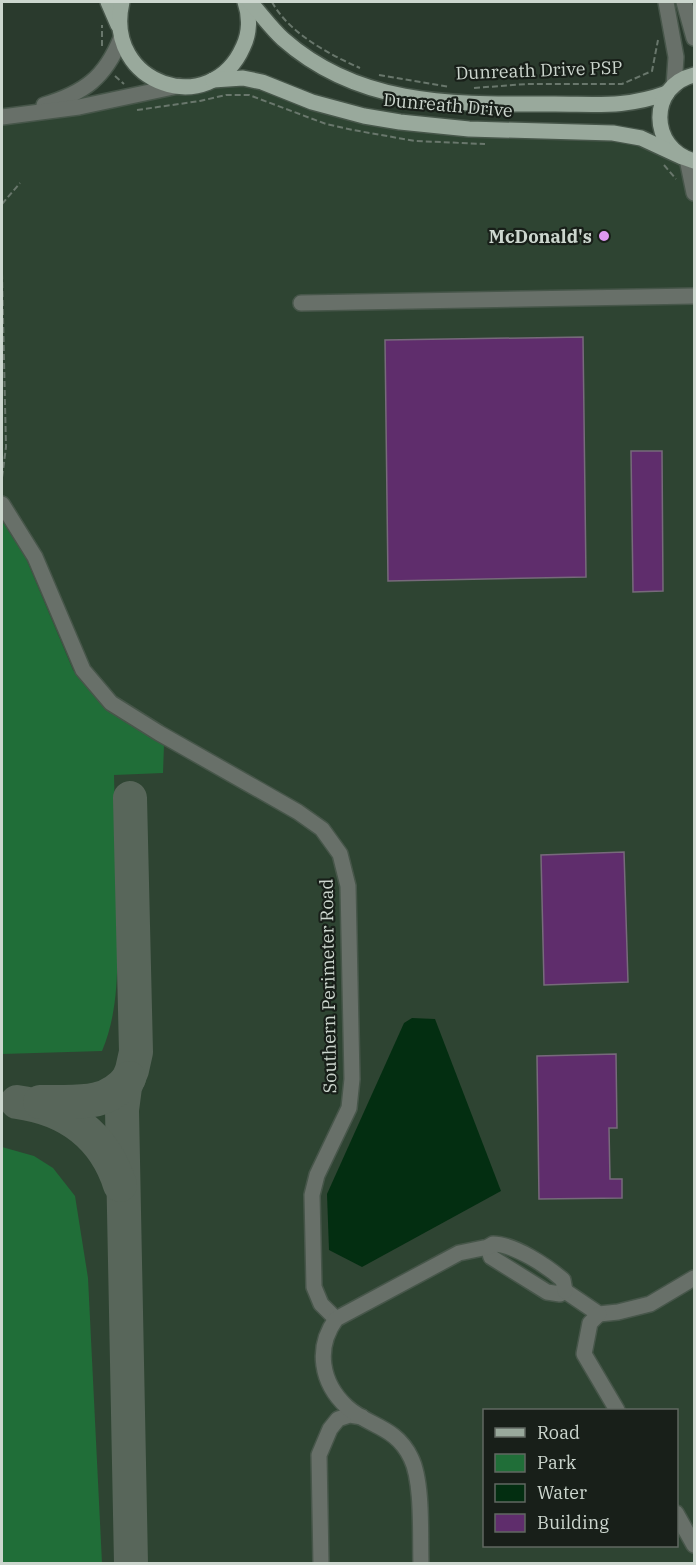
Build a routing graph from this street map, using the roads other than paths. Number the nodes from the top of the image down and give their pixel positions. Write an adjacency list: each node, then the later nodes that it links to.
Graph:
1 (108, 2): 6 (main road)
2 (122, 2): 6 (main road)
3 (248, 2): 9 (main road); 11 (main road, Dunreath Drive)
4 (666, 2): 11 (street)
5 (684, 2): 7 (street)
6 (120, 33): 10 (main road); 12 (street)
7 (694, 38)
8 (694, 75): 11 (main road, Dunreath Drive)
9 (213, 80): 10 (main road, Dunreath Drive); 13 (main road, Dunreath Drive)
10 (178, 86): 12 (street)
11 (670, 89): 13 (main road)
12 (4, 116)
13 (688, 159): 14 (street)
14 (694, 194)
15 (694, 296): 16 (street)
16 (302, 303)
17 (2, 504): 20 (street, Southern Perimeter Road)
18 (694, 1278): 19 (street)
19 (598, 1314): 20 (street); 21 (street)
20 (336, 1319): 22 (street)
21 (616, 1409)
22 (362, 1417): 25 (street); 26 (street)
23 (678, 1517): 24 (street)
24 (694, 1545)
25 (321, 1563)
26 (421, 1563)

